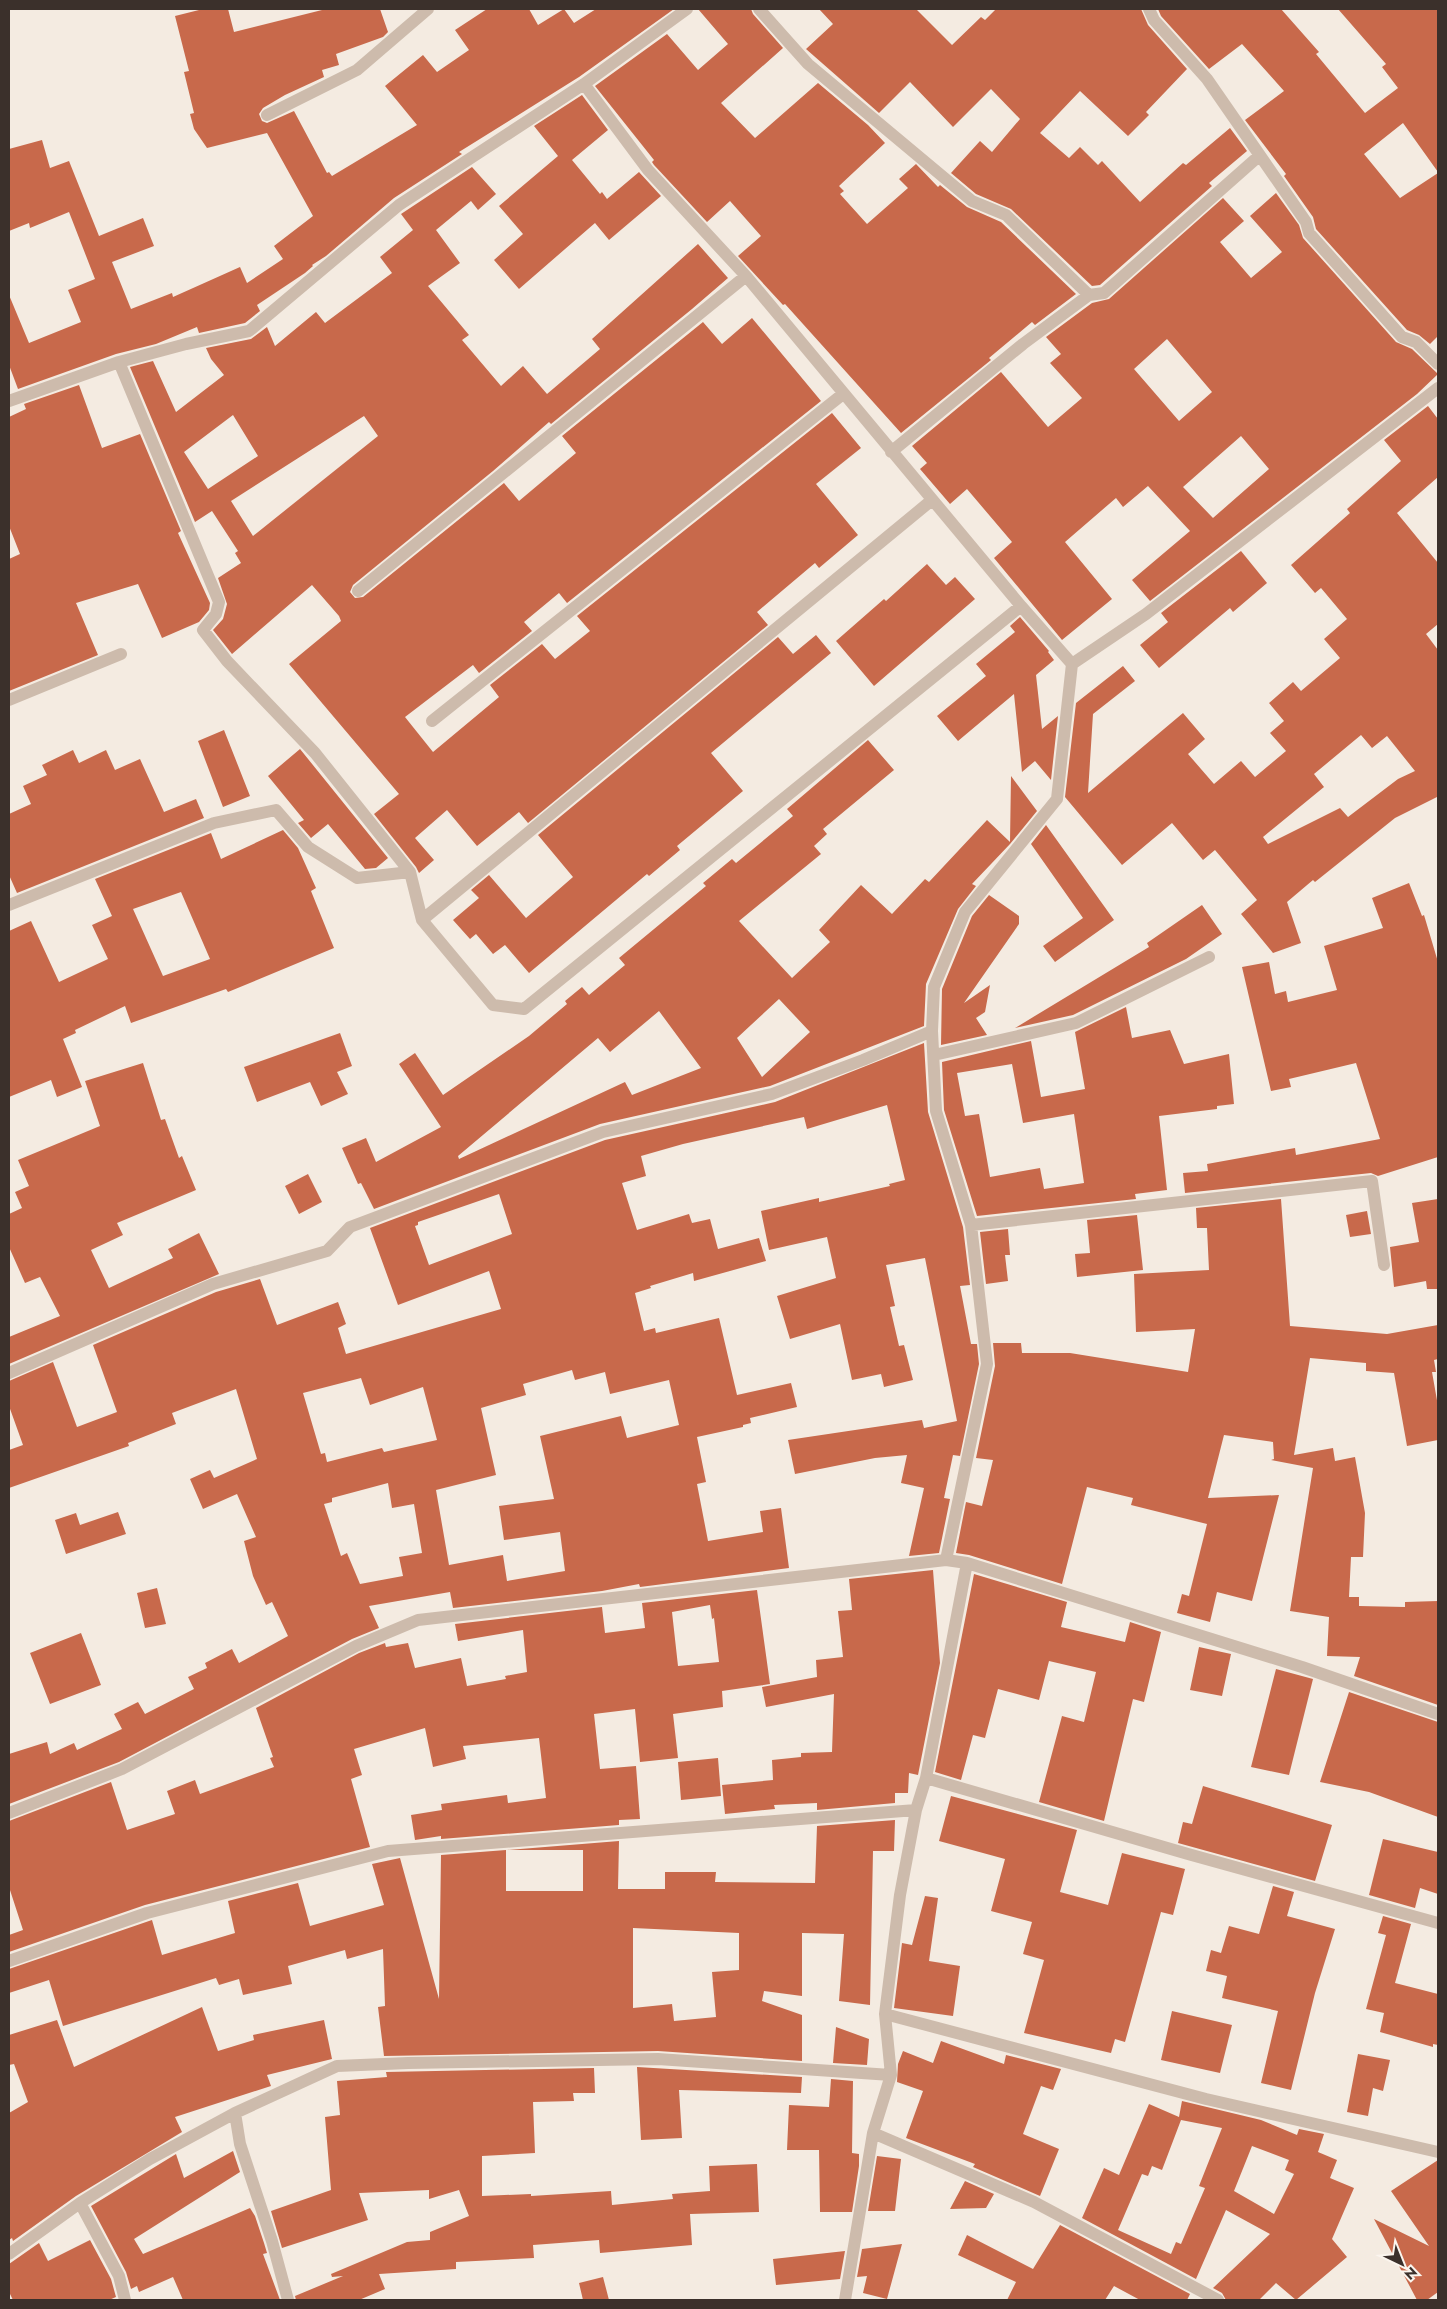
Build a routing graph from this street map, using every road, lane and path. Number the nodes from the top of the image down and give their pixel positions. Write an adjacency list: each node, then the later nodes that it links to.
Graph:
1 (428, 9): 6 (street)
2 (687, 9): 5 (street)
3 (759, 9): 9 (street)
4 (1149, 9): 7 (street)
5 (584, 84): 8 (street); 10 (street)
6 (267, 115)
7 (1259, 156): 9 (street); 11 (street)
8 (746, 276): 13 (street); 17 (street)
9 (1089, 295): 15 (street)
10 (119, 362): 14 (street); 23 (street)
11 (1438, 364)
12 (1438, 388): 20 (street)
13 (843, 394): 15 (street); 22 (street)
14 (9, 401)
15 (892, 452): 16 (street)
16 (932, 500): 18 (street); 25 (street)
17 (358, 591)
18 (1021, 606): 20 (street); 25 (street)
19 (121, 654): 21 (street)
20 (1072, 664): 27 (street)
21 (9, 700)
22 (432, 721)
23 (410, 872): 24 (street); 25 (street)
24 (9, 905)
25 (422, 920)
26 (1209, 957): 28 (street)
27 (932, 1031): 28 (street); 31 (street)
28 (934, 1055): 29 (street)
29 (971, 1225): 30 (street); 32 (street)
30 (1384, 1265)
31 (9, 1373)
32 (946, 1560): 33 (street); 37 (street)
33 (968, 1563): 34 (street); 35 (street)
34 (1438, 1714)
35 (926, 1778): 36 (street); 38 (street)
36 (916, 1810): 39 (street); 40 (street)
37 (9, 1813)
38 (1438, 1923)
39 (9, 1961)
40 (885, 2014): 41 (street); 44 (street)
41 (891, 2075): 42 (street); 43 (street)
42 (235, 2113): 45 (street); 48 (street)
43 (873, 2133): 49 (street); 50 (street)
44 (1438, 2152)
45 (80, 2203): 46 (street); 47 (street)
46 (9, 2254)
47 (125, 2300)
48 (288, 2300)
49 (845, 2300)
50 (1218, 2300)

